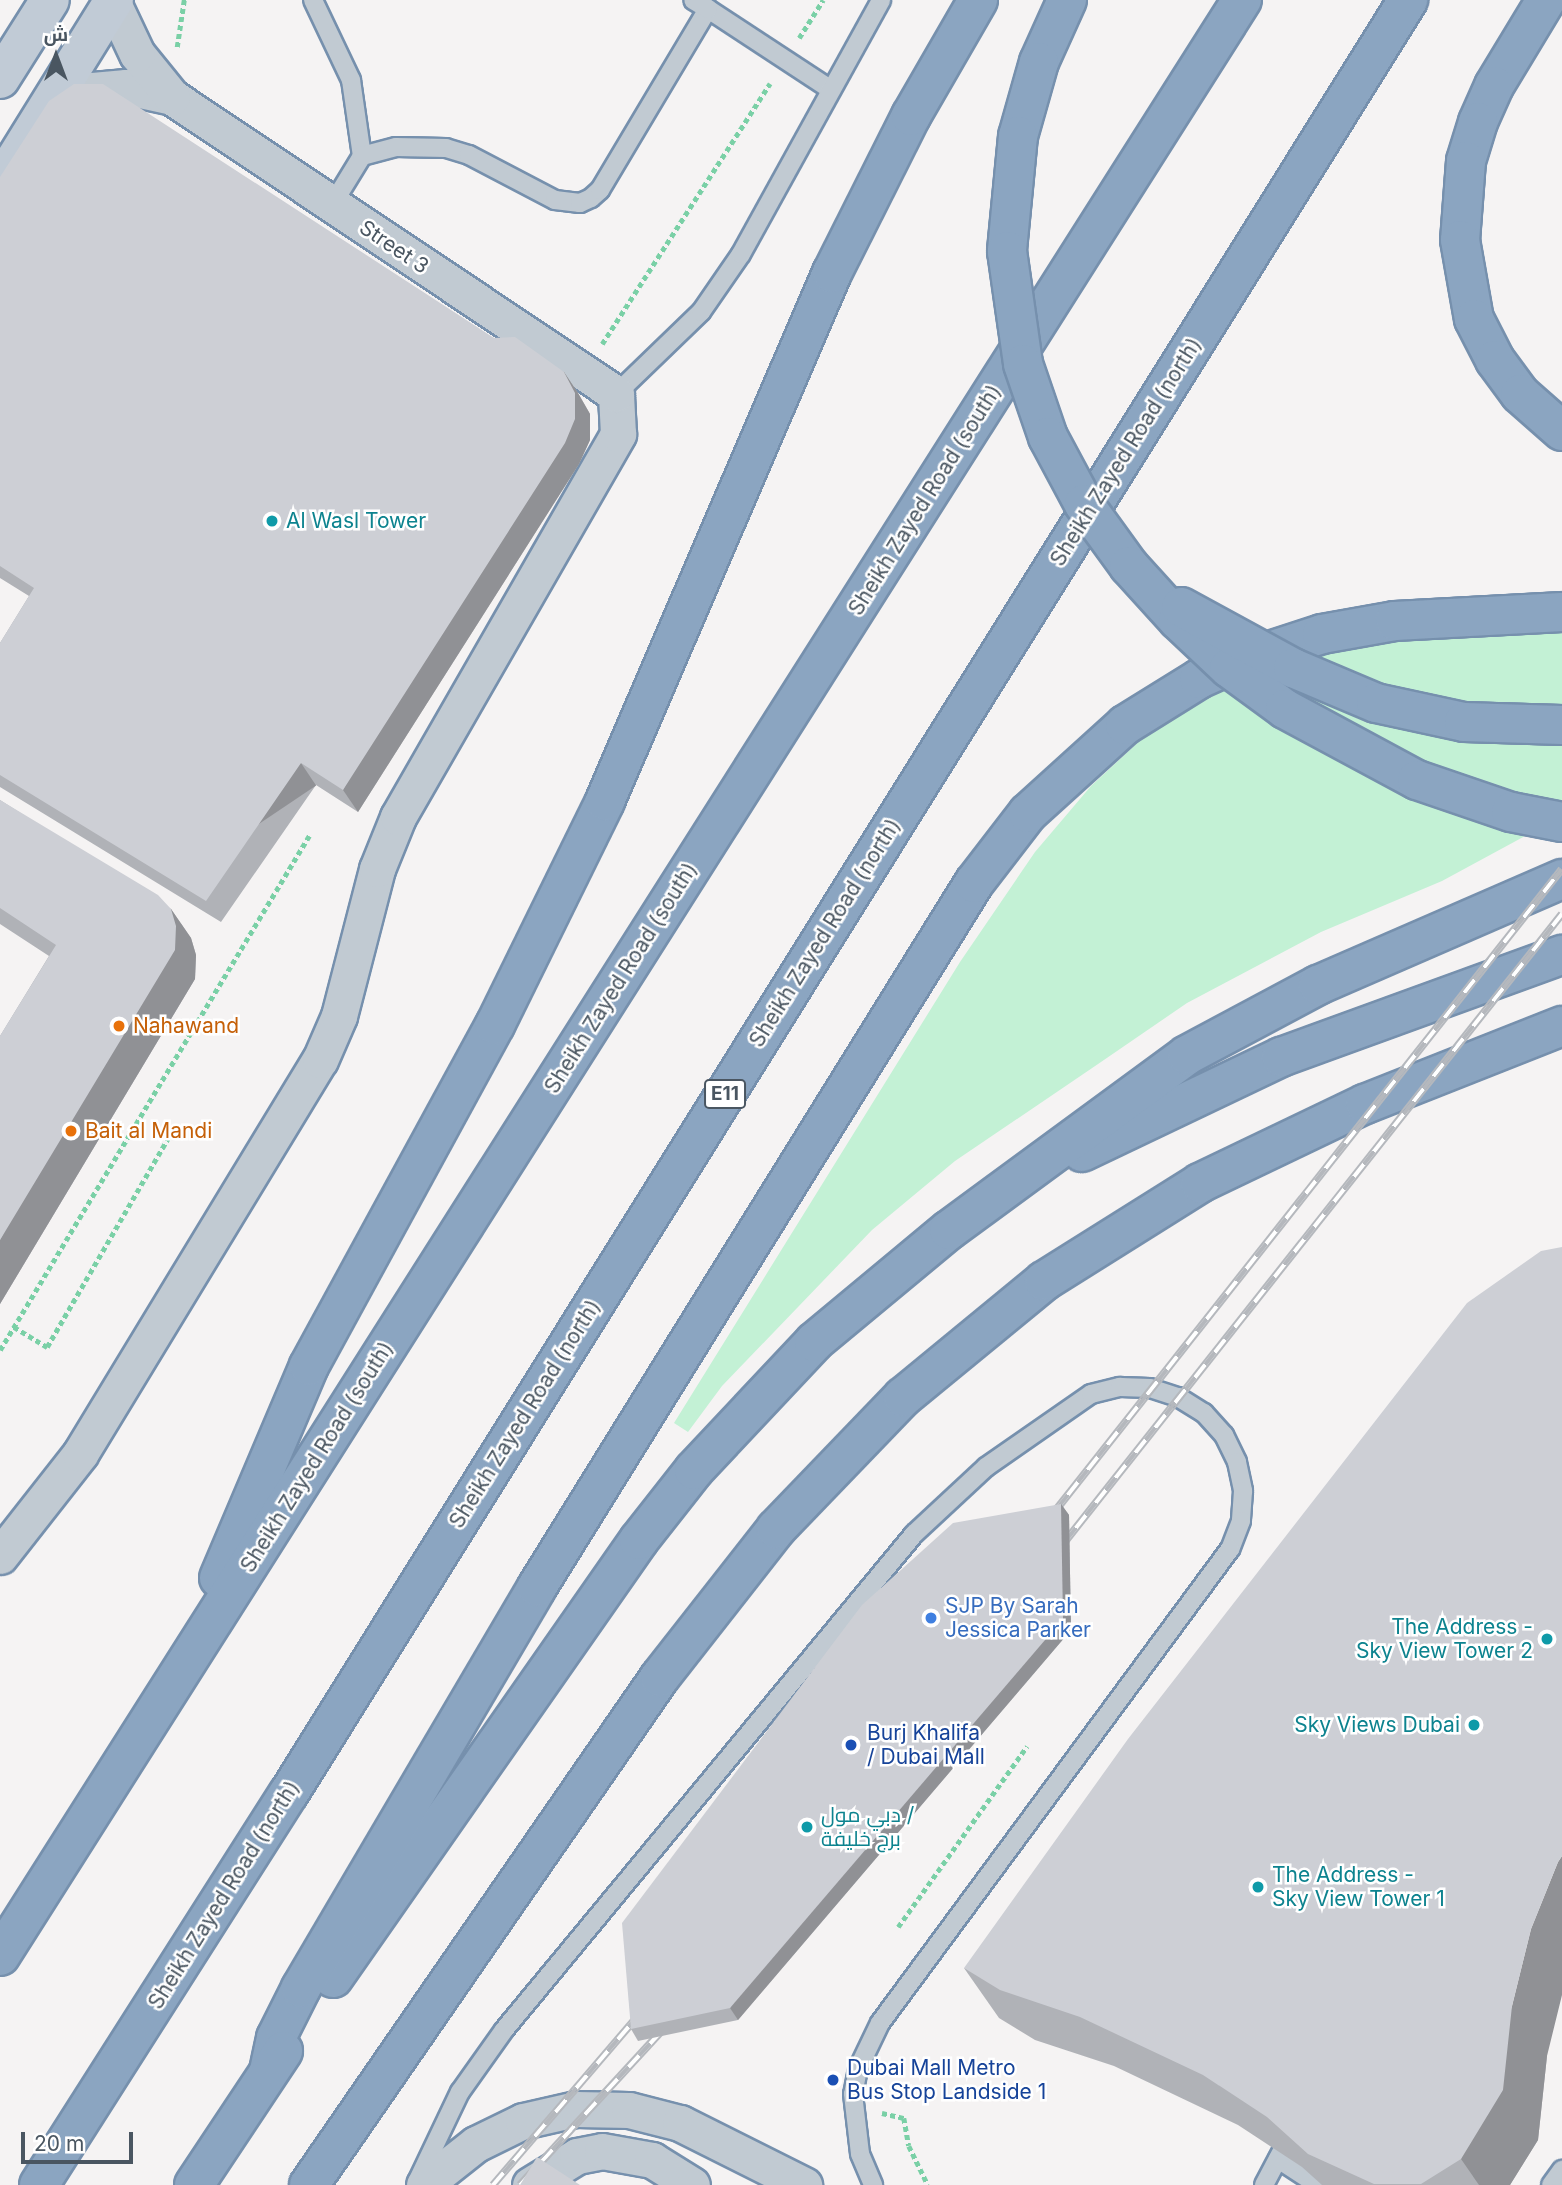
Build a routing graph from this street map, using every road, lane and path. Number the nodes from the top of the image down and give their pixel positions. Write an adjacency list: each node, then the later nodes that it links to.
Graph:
1 (50, 0): 15 (main road)
2 (313, 0): 19 (lane)
3 (823, 0): 14 (path)
4 (881, 0): 16 (lane)
5 (967, 0): 13 (highway)
6 (978, 0): 13 (highway)
7 (1067, 0): 25 (highway, bridge)
8 (1242, 0): 38 (highway, Sheikh Zayed Road (south))
9 (1408, 0): 47 (highway, Sheikh Zayed Road (north) / E11)
10 (1546, 0): 24 (highway)
11 (114, 1): 17 (main road); 18 (street, Street 3)
12 (701, 5): 14 (lane); 19 (lane)
13 (954, 39): 38 (highway)
14 (786, 59): 16 (lane); 22 (path)
15 (0, 79)
16 (830, 89): 23 (lane)
17 (57, 93): 18 (street, Street 3); 20 (main road)
18 (172, 97): 21 (street, Street 3)
19 (362, 156): 21 (lane)
20 (0, 184)
21 (332, 205): 22 (street, Street 3)
22 (583, 374): 23 (street, Street 3)
23 (617, 394): 37 (street)
24 (1562, 431)
25 (1154, 594): 27 (highway, bridge); 28 (highway, bridge)
26 (1562, 612): 42 (highway)
27 (1562, 725)
28 (1562, 822)
29 (309, 836): 35 (path)
30 (1562, 879): 34 (highway)
31 (1562, 955): 34 (highway)
32 (1562, 1026): 49 (highway)
33 (174, 1128): 35 (path)
34 (1008, 1189): 42 (highway)
35 (14, 1327): 36 (path)
36 (0, 1350)
37 (0, 1556)
38 (180, 1674): 41 (highway, Sheikh Zayed Road (south))
39 (1027, 1746): 40 (path)
40 (898, 1927)
41 (0, 1956)
42 (269, 2071): 48 (highway)
43 (1302, 2112): 45 (lane)
44 (853, 2119): 50 (lane); 55 (lane); 56 (path)
45 (1278, 2159): 57 (lane); 58 (lane)
46 (1562, 2170): 59 (lane)
47 (39, 2185)
48 (194, 2185)
49 (309, 2185)
50 (416, 2185)
51 (424, 2185): 54 (street)
52 (530, 2185): 53 (street)
53 (692, 2185)
54 (804, 2185)
55 (873, 2185)
56 (928, 2185)
57 (1264, 2185)
58 (1318, 2185)
59 (1551, 2185)

